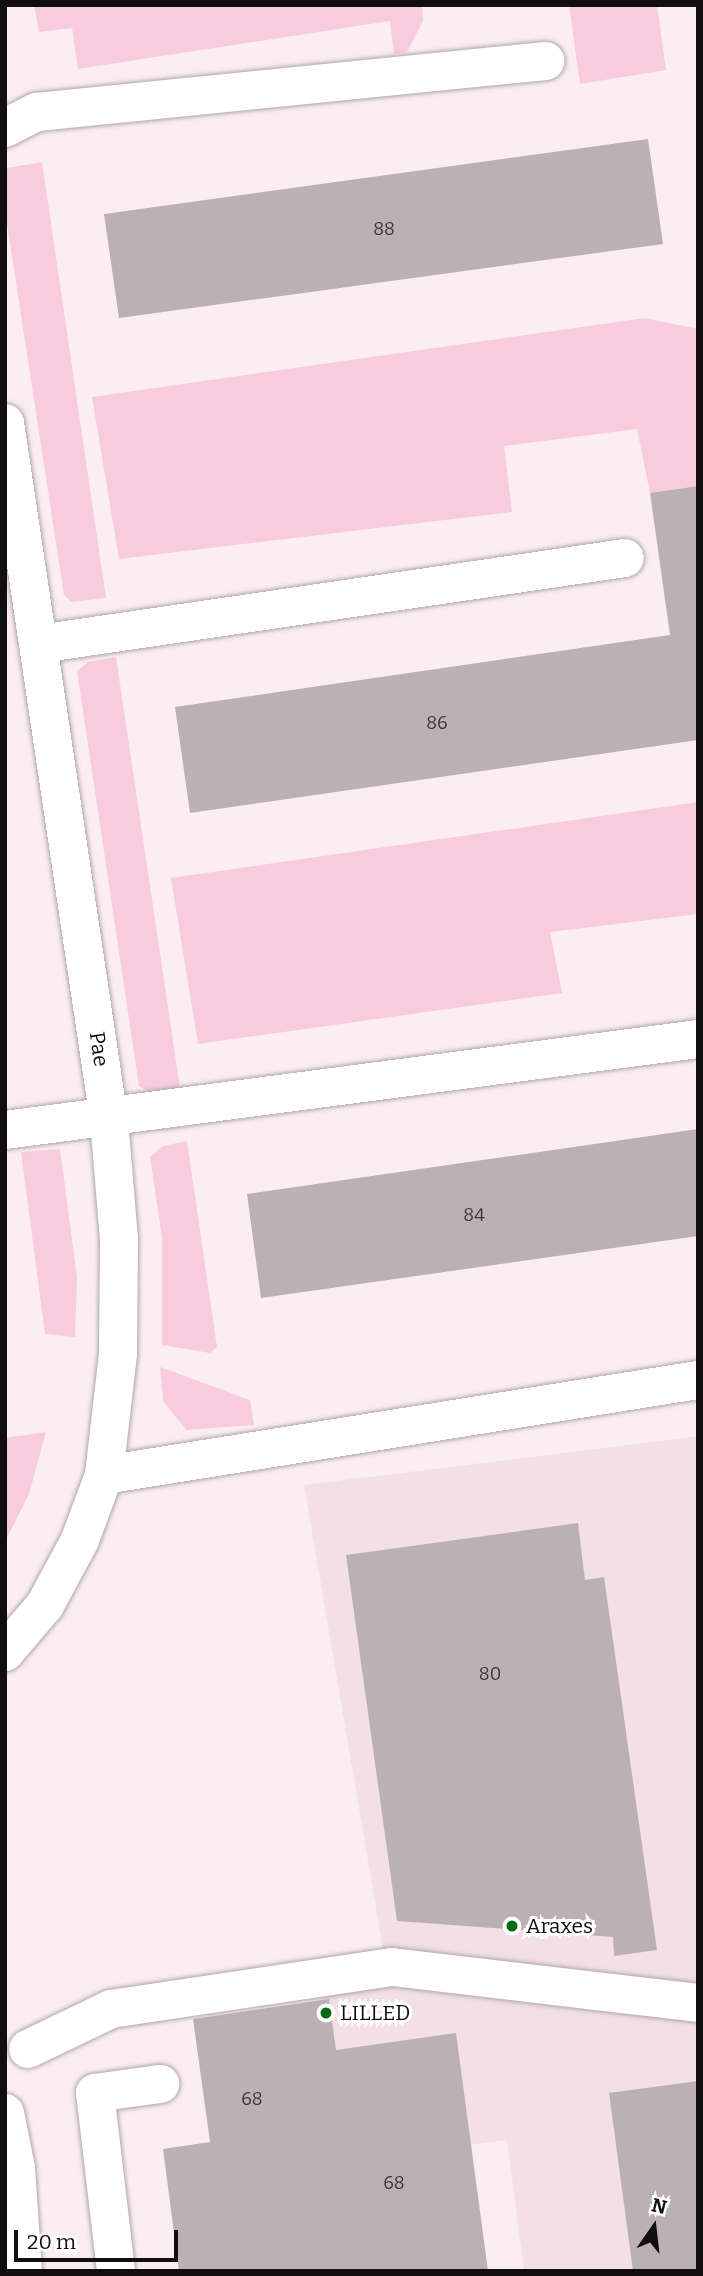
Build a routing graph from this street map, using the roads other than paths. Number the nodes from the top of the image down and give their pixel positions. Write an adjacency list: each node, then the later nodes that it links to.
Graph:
1 (545, 61): 2 (street)
2 (5, 128)
3 (5, 423): 5 (street, Pae)
4 (625, 558): 5 (street)
5 (39, 644): 7 (street, Pae)
6 (698, 1039): 7 (street)
7 (109, 1120): 8 (street); 10 (street, Pae)
8 (5, 1130)
9 (698, 1380): 10 (street)
10 (104, 1475): 11 (street, Pae)
11 (5, 1652)
12 (698, 2003): 13 (street)
13 (28, 2049)
14 (160, 2084): 17 (street)
15 (5, 2113): 16 (street)
16 (23, 2271)
17 (116, 2271)

